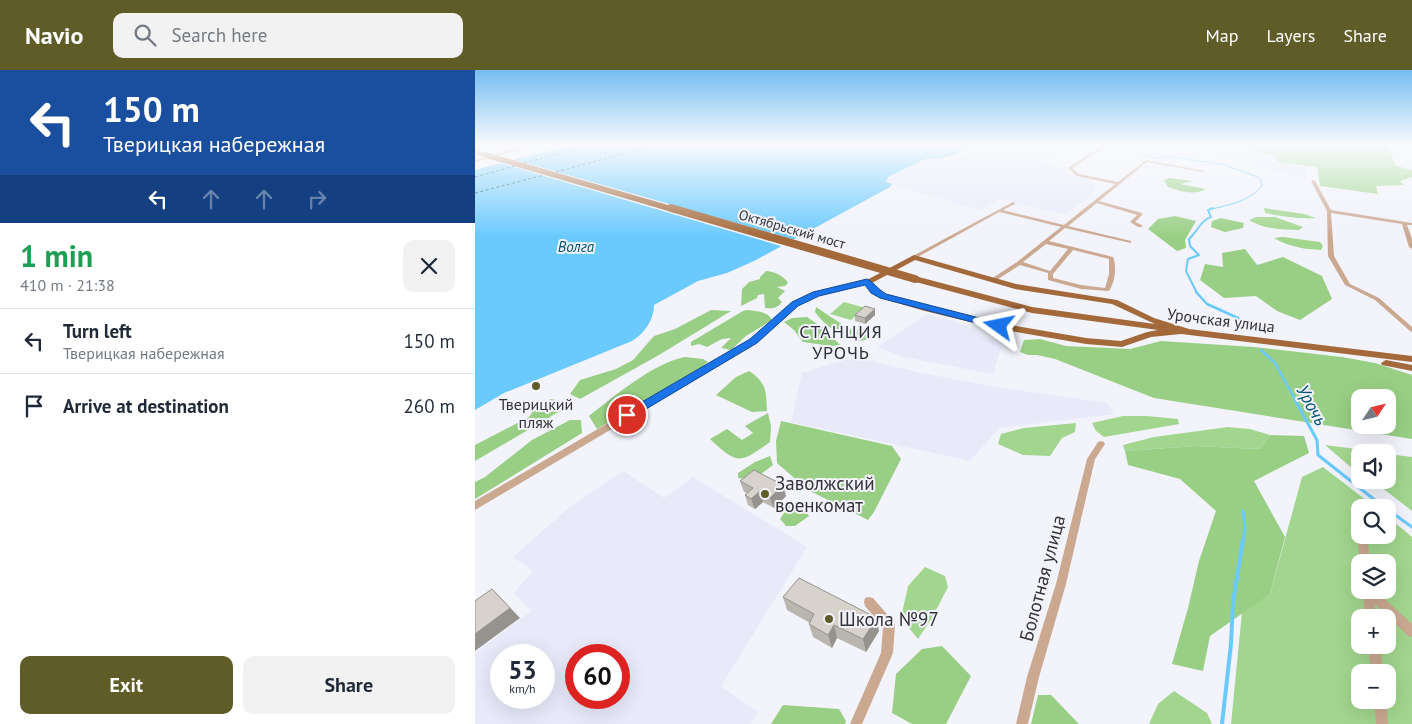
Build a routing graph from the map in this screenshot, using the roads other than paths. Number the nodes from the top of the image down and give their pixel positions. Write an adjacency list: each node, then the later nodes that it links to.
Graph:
1 (551, 176): 24 (main road, Октябрьский мост, bridge)
2 (1080, 176): 5 (street)
3 (1128, 176): 5 (street)
4 (1313, 181): 9 (street)
5 (1117, 184): 6 (street)
6 (1095, 201): 12 (street); 13 (street)
7 (1013, 203): 8 (street)
8 (1000, 211): 12 (street); 18 (street)
9 (1329, 211): 10 (street); 25 (street)
10 (1404, 222): 11 (street); 16 (street)
11 (1412, 224)
12 (1063, 226): 14 (street); 15 (street)
13 (1140, 226)
14 (1045, 242): 17 (street); 19 (street)
15 (1129, 242)
16 (1412, 247)
17 (1073, 248): 20 (street); 20 (street)
18 (914, 257): 21 (main road); 22 (main road)
19 (1019, 263): 20 (street); 21 (street)
20 (1052, 273)
21 (993, 280): 23 (main road)
22 (867, 282): 27 (main road); 32 (street)
23 (1123, 305): 24 (main road); 26 (main road)
24 (1104, 321): 26 (main road, Урочская улица); 27 (main road)
25 (1412, 330)
26 (1185, 332): 27 (main road); 28 (main road, Урочская улица)
27 (1126, 342)
28 (1333, 351): 29 (main road, Урочская улица); 30 (main road, Урочская улица)
29 (1412, 359)
30 (1412, 368)
31 (1101, 444): 38 (street, Болотная улица)
32 (475, 506)
33 (1377, 599): 35 (street)
34 (869, 602): 37 (street)
35 (1412, 632)
36 (1381, 709): 39 (street)
37 (856, 724)
38 (1022, 724)
39 (1383, 724)

